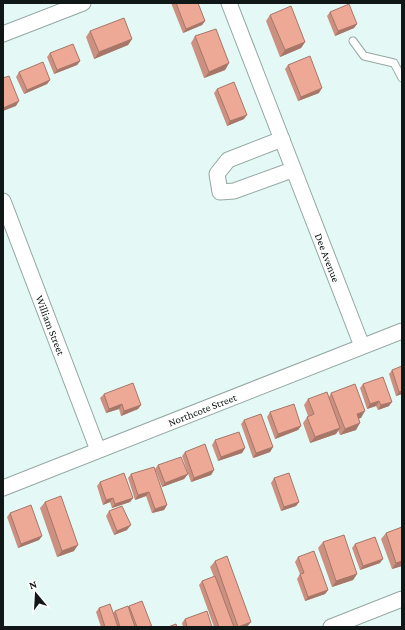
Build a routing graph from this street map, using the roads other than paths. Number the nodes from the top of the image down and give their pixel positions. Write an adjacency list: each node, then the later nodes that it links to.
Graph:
1 (83, 3): 3 (street)
2 (230, 3): 6 (street, Dee Avenue)
3 (3, 34)
4 (353, 41): 5 (lane)
5 (402, 78)
6 (282, 139): 7 (street, Dee Avenue); 7 (street)
7 (292, 170): 10 (street, Dee Avenue)
8 (3, 201): 11 (street, William Street)
9 (402, 331): 10 (street, Northcote Street)
10 (362, 346): 11 (street, Northcote Street)
11 (98, 450): 12 (street, Northcote Street)
12 (3, 488)
13 (402, 599): 14 (street)
14 (331, 627)

